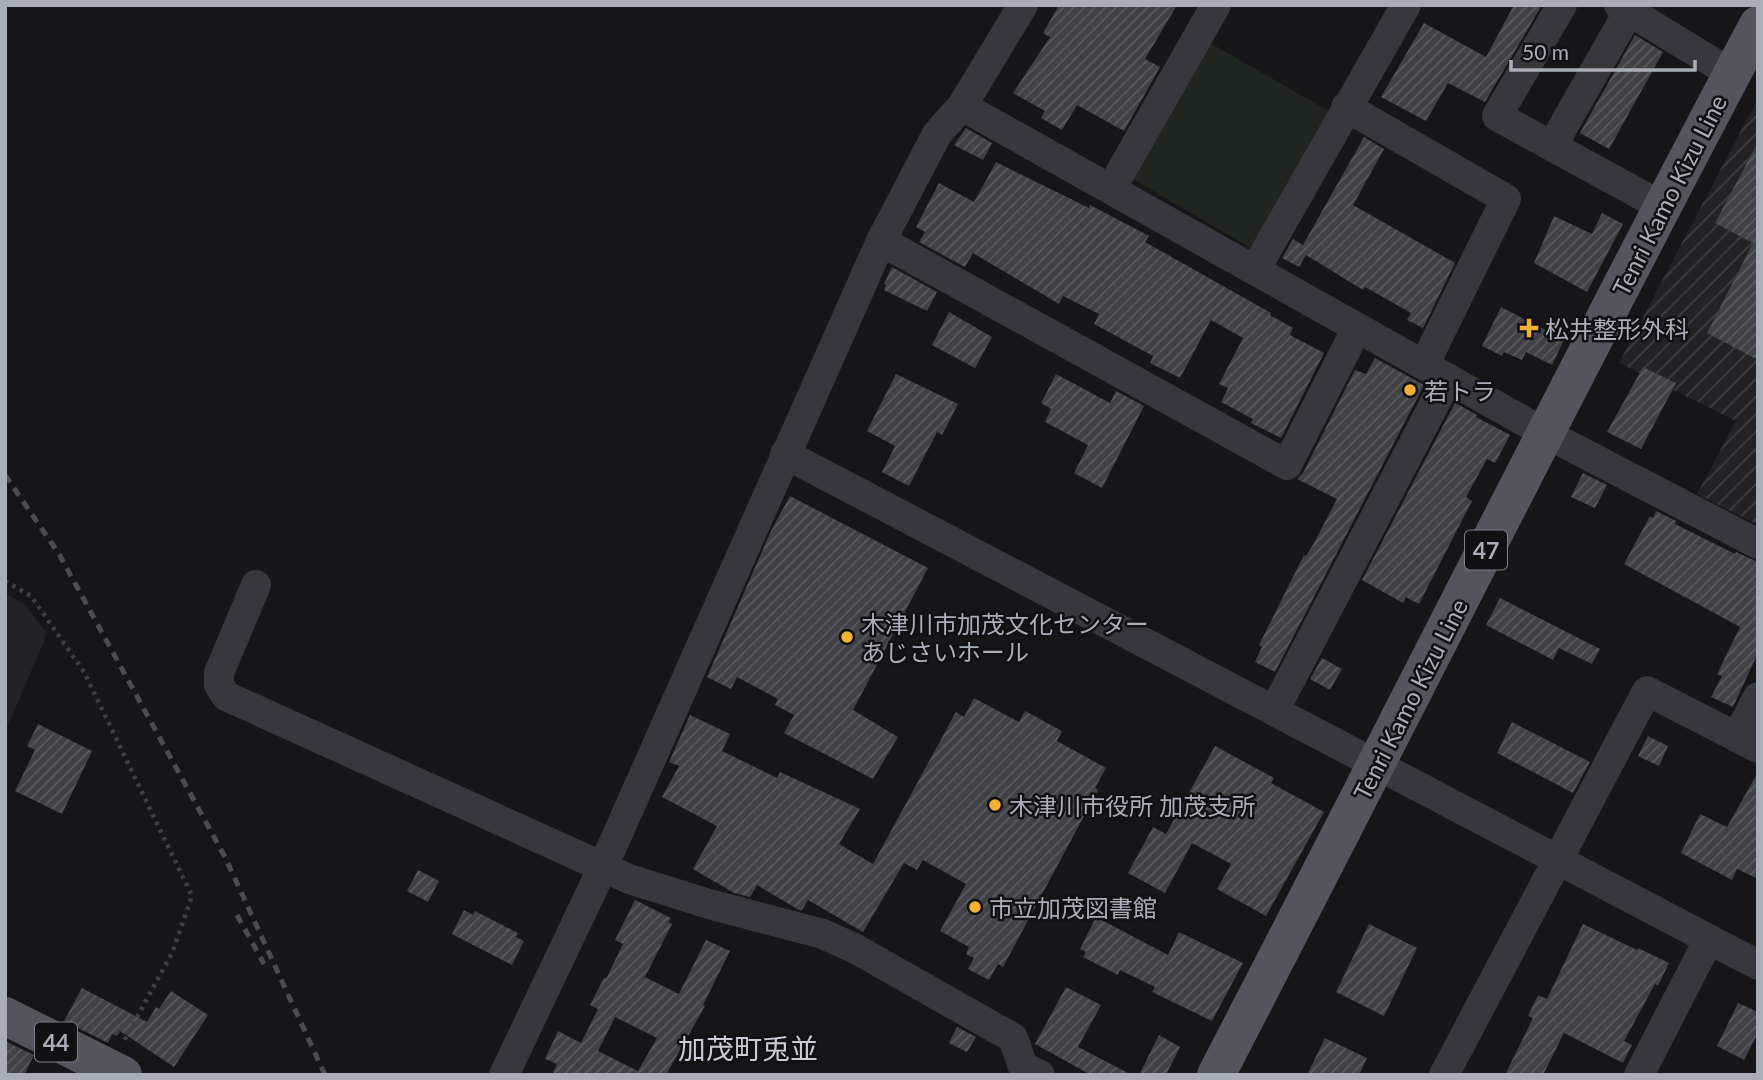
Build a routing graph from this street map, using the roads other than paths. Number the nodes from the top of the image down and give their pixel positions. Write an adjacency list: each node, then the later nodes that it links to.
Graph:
1 (1023, 5): 8 (street)
2 (1216, 5): 11 (street)
3 (1406, 5): 9 (street)
4 (1562, 5): 10 (street)
5 (1624, 8): 7 (street); 10 (street)
6 (1758, 25): 7 (main road, Tenri Kamo Kizu Line / 47)
7 (1732, 74): 12 (main road, Tenri Kamo Kizu Line / 47)
8 (962, 106): 11 (street); 13 (street)
9 (1346, 107): 14 (street); 16 (street)
10 (1552, 146): 12 (street)
11 (1111, 189): 14 (street)
12 (1663, 207): 17 (main road, Tenri Kamo Kizu Line / 47)
13 (881, 241): 15 (street); 18 (street)
14 (1255, 270): 15 (street)
15 (1357, 328): 16 (street)
16 (1436, 371): 17 (street); 22 (street)
17 (1545, 433): 19 (street); 24 (main road, Tenri Kamo Kizu Line / 47)
18 (785, 454): 22 (street); 26 (street)
19 (1758, 544)
20 (256, 585): 26 (street)
21 (1758, 697): 23 (street)
22 (1273, 711): 24 (street)
23 (1747, 743): 25 (street)
24 (1377, 766): 25 (street); 33 (main road, Tenri Kamo Kizu Line / 47)
25 (1558, 860): 27 (street); 34 (street)
26 (603, 867): 31 (street); 32 (street)
27 (1709, 939): 28 (street); 35 (street)
28 (1758, 965)
29 (5, 1016): 30 (main road, 44)
30 (110, 1072)
31 (1028, 1072)
32 (504, 1075)
33 (1216, 1075)
34 (1444, 1075)
35 (1639, 1075)

